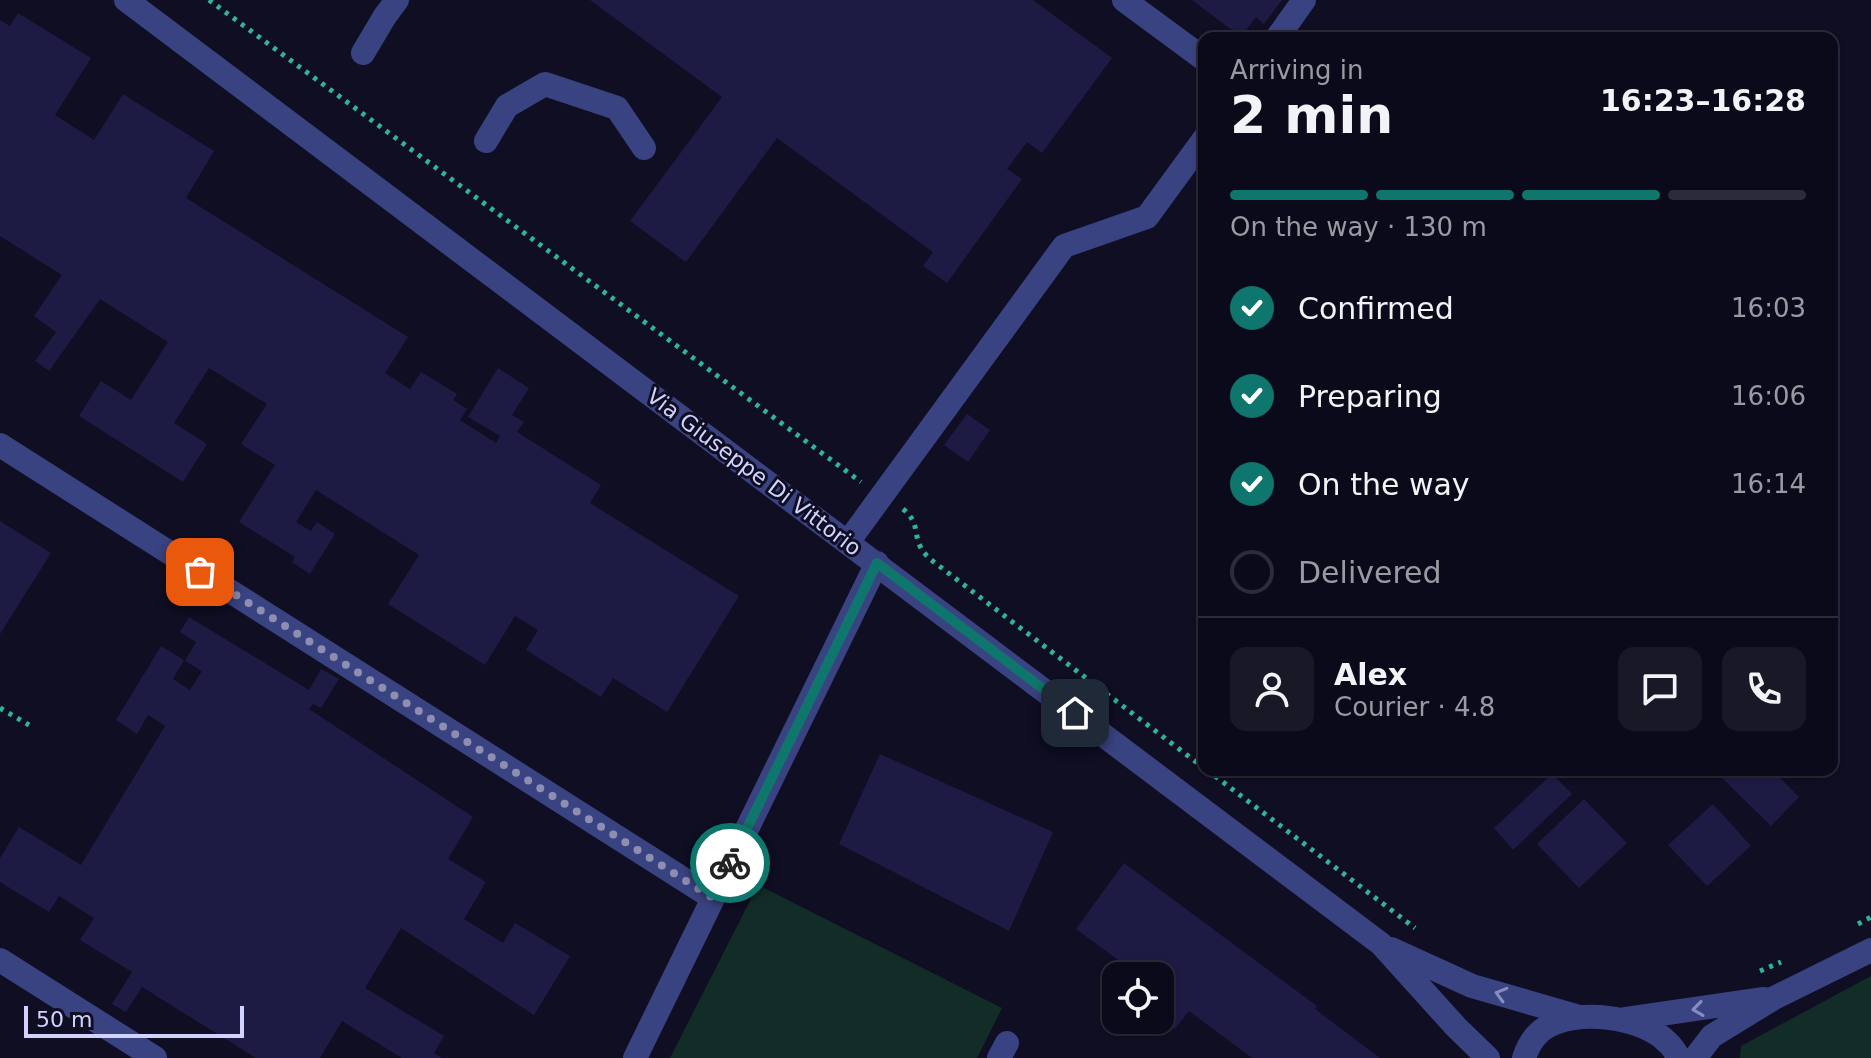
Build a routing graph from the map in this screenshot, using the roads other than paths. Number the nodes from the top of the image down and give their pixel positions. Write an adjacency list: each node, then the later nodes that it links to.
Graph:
1 (126, 0): 12 (street, Via Giuseppe Di Vittorio)
2 (397, 0): 6 (street)
3 (1124, 0): 7 (street)
4 (1304, 0): 5 (street)
5 (1281, 32)
6 (363, 53)
7 (1198, 55)
8 (486, 141): 10 (street)
9 (1198, 147): 12 (street)
10 (644, 148)
11 (0, 445): 14 (street)
12 (848, 542): 13 (street, Via Giuseppe Di Vittorio)
13 (877, 563): 14 (street); 15 (street, Via Giuseppe Di Vittorio)
14 (713, 898): 22 (street)
15 (1381, 944): 19 (street, Via Giuseppe Di Vittorio, one-way to 15); 23 (street, Via Giuseppe Di Vittorio)
16 (1871, 950): 18 (street, Via Giuseppe Di Vittorio)
17 (0, 960): 21 (street)
18 (1774, 998): 20 (street, Via Giuseppe Di Vittorio, one-way to 20); 26 (street, Via Giuseppe Di Vittorio)
19 (1576, 1016): 20 (street, Via Giuseppe Di Vittorio); 24 (street, Via Giuseppe Di Vittorio)
20 (1622, 1020): 25 (street, Via Giuseppe Di Vittorio)
21 (155, 1058)
22 (635, 1058)
23 (1488, 1058)
24 (1524, 1058)
25 (1679, 1058)
26 (1695, 1058)

